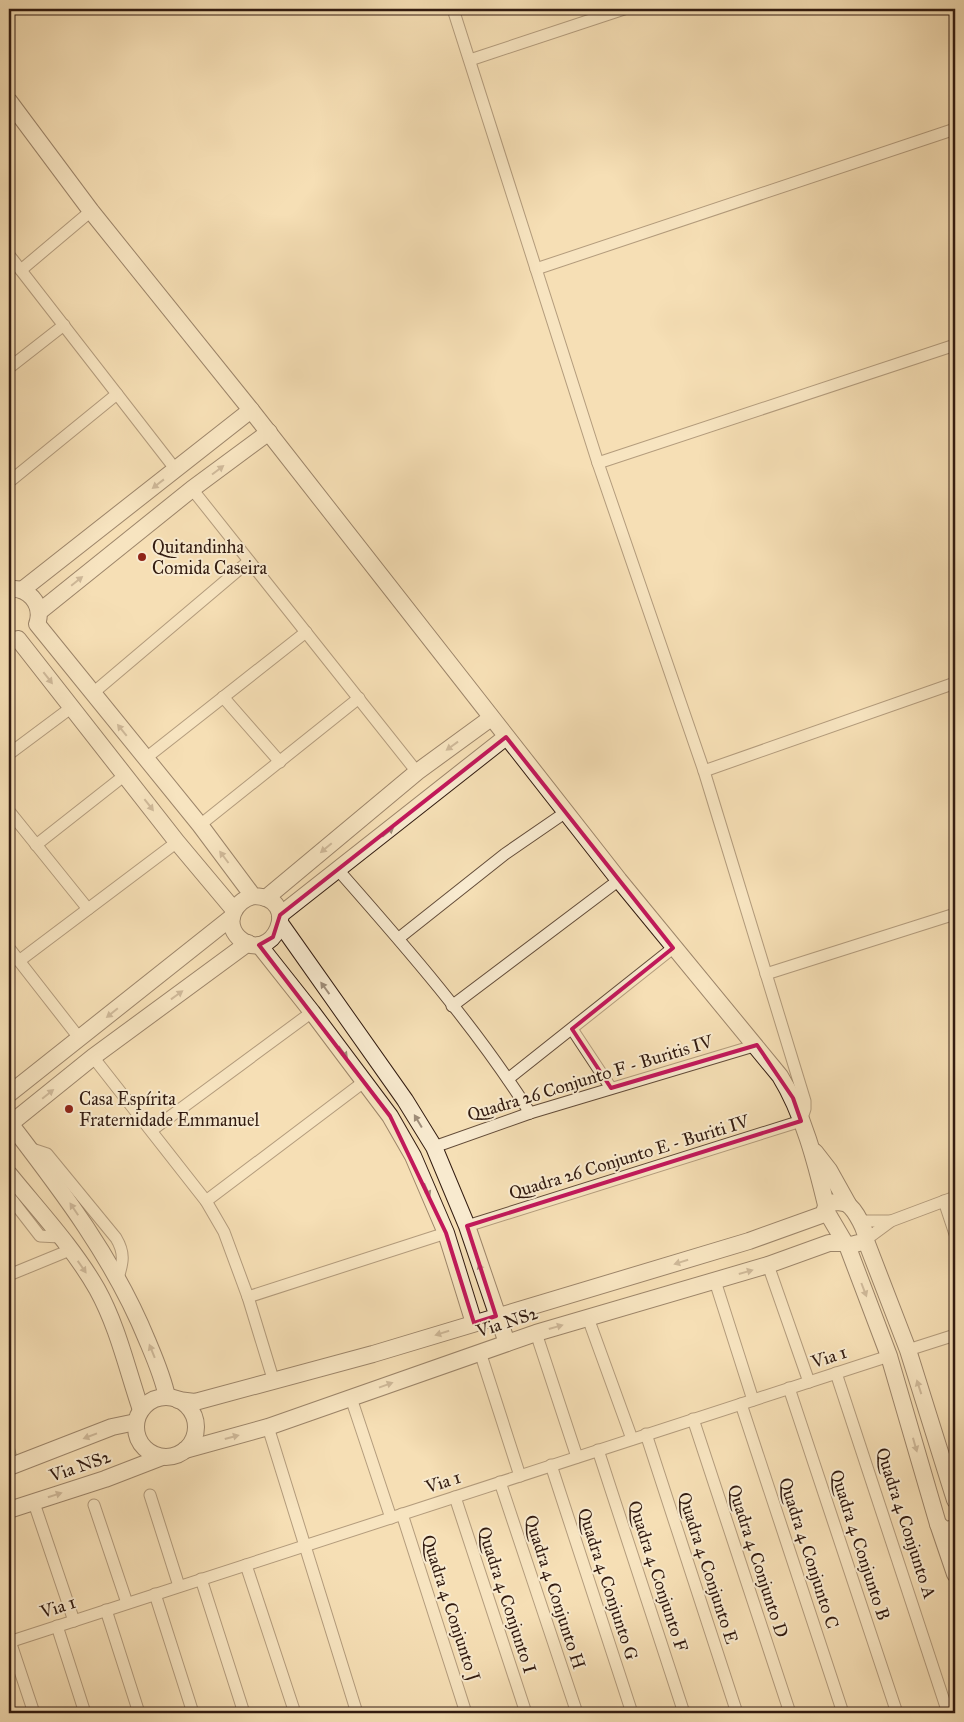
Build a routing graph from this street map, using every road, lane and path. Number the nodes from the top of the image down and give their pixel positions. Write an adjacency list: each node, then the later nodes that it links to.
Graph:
1 (453, 9): 3 (street)
2 (624, 9): 3 (street)
3 (470, 60): 8 (street)
4 (9, 101): 6 (street, Quadra 4 Conjunto A)
5 (955, 129): 8 (street)
6 (91, 210): 9 (street); 14 (street, Quadra 4 Conjunto A)
7 (9, 255): 9 (street)
8 (536, 269): 16 (street)
9 (21, 270): 10 (street)
10 (64, 325): 12 (street); 13 (street)
11 (955, 345): 16 (street)
12 (9, 368)
13 (117, 394): 17 (street); 18 (street)
14 (251, 410): 15 (street, Quadra 4 Conjunto A); 17 (street)
15 (269, 432): 19 (street, one-way to 15); 30 (street, Quadra 4 Conjunto A)
16 (598, 463): 35 (street)
17 (176, 470): 21 (street, one-way to 21)
18 (9, 482)
19 (192, 489): 20 (street); 22 (street, one-way to 19)
20 (249, 562): 23 (street); 26 (street)
21 (13, 588): 22 (street)
22 (38, 618): 24 (street); 26 (street)
23 (306, 632): 27 (street); 28 (street)
24 (13, 639): 29 (street, one-way to 29)
25 (955, 683): 35 (street)
26 (93, 693): 33 (street, one-way to 26)
27 (223, 697): 33 (street); 34 (street)
28 (359, 698): 34 (street); 36 (street)
29 (72, 707): 32 (street); 37 (street)
30 (492, 718): 31 (street, Quadra 4 Conjunto A); 36 (street, one-way to 36)
31 (506, 737): 39 (street, Quadra 4 Conjunto A); 43 (street, one-way to 31)
32 (9, 754)
33 (146, 758): 40 (street)
34 (280, 762): 40 (street)
35 (704, 771): 55 (street)
36 (417, 772): 45 (street, one-way to 45)
37 (124, 775): 41 (street, one-way to 41); 42 (street)
38 (9, 811): 42 (street)
39 (566, 812): 44 (street, Quadra 4 Conjunto A); 50 (street)
40 (200, 825): 45 (street, one-way to 40)
41 (177, 842): 46 (street); 47 (street)
42 (36, 845): 46 (street)
43 (339, 871): 49 (street); 50 (street)
44 (619, 880): 53 (street, Quadra 4 Conjunto A); 56 (street)
45 (260, 897): 47 (street); 49 (street)
46 (88, 909): 54 (street)
47 (233, 914): 51 (street); 59 (street, one-way to 59)
48 (955, 914): 55 (street)
49 (280, 919): 51 (street); 71 (street, one-way to 49)
50 (399, 938): 56 (street)
51 (253, 944): 57 (street); 61 (street, one-way to 51)
52 (9, 948): 54 (street)
53 (673, 948): 58 (street); 60 (street, Quadra 4 Conjunto A)
54 (19, 961): 59 (street)
55 (766, 974): 67 (street)
56 (452, 1006): 62 (street)
57 (312, 1012): 63 (street, one-way to 63); 69 (street)
58 (572, 1029): 62 (street); 64 (street)
59 (80, 1039): 65 (street)
60 (756, 1045): 64 (street, Quadra 26 Conjunto F - Buritis IV); 67 (street, Quadra 4 Conjunto A)
61 (93, 1057): 68 (street, one-way to 61); 69 (street)
62 (508, 1078): 66 (street)
63 (365, 1081): 75 (street); 81 (street, one-way to 81)
64 (611, 1088): 66 (street, Quadra 26 Conjunto F - Buritis IV)
65 (9, 1094)
66 (530, 1113): 71 (street, Quadra 26 Conjunto F - Buritis IV)
67 (801, 1122): 70 (street, Quadra 4 Conjunto A); 80 (street, Quadra 26 Conjunto E - Buriti IV)
68 (10, 1123): 103 (street, one-way to 68)
69 (152, 1130): 75 (street)
70 (806, 1140): 76 (street); 77 (street, Quadra 4 Conjunto A)
71 (434, 1147): 80 (street)
72 (9, 1174): 84 (street)
73 (9, 1196): 84 (street)
74 (950, 1199): 79 (street); 82 (street)
75 (206, 1202): 89 (street)
76 (848, 1204): 77 (street, Via NS2); 78 (street)
77 (826, 1209): 85 (street, Quadra 4 Conjunto A); 90 (street, Via NS2, one-way to 90)
78 (859, 1221): 79 (street); 83 (street)
79 (891, 1221): 83 (street)
80 (467, 1226): 90 (street, one-way to 80)
81 (446, 1233): 89 (street); 92 (street)
82 (955, 1234)
83 (867, 1239): 85 (street, Via NS2); 96 (street)
84 (65, 1243): 87 (street); 107 (street, one-way to 107)
85 (846, 1244): 86 (street, Via NS2); 98 (street, Quadra 4 Conjunto A, one-way to 98)
86 (768, 1265): 88 (street, Via NS2, one-way to 86); 101 (street)
87 (9, 1275)
88 (714, 1281): 91 (street, Via NS2); 105 (street)
89 (248, 1297): 100 (street)
90 (496, 1316): 92 (street, Via NS2); 95 (street)
91 (588, 1318): 93 (street, Via NS2, one-way to 91); 111 (street)
92 (474, 1323): 100 (street, Via NS2, one-way to 100)
93 (536, 1333): 95 (street, Via NS2); 115 (street)
94 (955, 1335): 96 (street)
95 (507, 1343): 97 (street, Via NS2)
96 (908, 1350): 122 (street, one-way to 96)
97 (480, 1352): 104 (street, Via NS2, one-way to 97); 118 (street)
98 (889, 1356): 99 (street, Via 1); 127 (street, Quadra 4 Conjunto A, one-way to 127)
99 (836, 1373): 101 (street, Via 1); 156 (street, Quadra 4 Conjunto A)
100 (274, 1382): 103 (street, Via NS2)
101 (810, 1382): 102 (street, Via 1)
102 (789, 1388): 105 (street, Via 1); 155 (street, Quadra 4 Conjunto B)
103 (173, 1398): 107 (street); 112 (street)
104 (350, 1398): 109 (street, Via NS2); 126 (street, Quadra 4 Conjunto J)
105 (753, 1400): 106 (street, Via 1)
106 (741, 1404): 108 (street, Via 1); 154 (street, Quadra 4 Conjunto C)
107 (139, 1416): 114 (street); 117 (street, Via NS2, one-way to 117)
108 (693, 1419): 110 (street, Via 1); 153 (street, Quadra 4 Conjunto D)
109 (268, 1427): 112 (street, Via NS2, one-way to 109); 129 (street)
110 (646, 1434): 111 (street, Via 1); 152 (street, Quadra 4 Conjunto E)
111 (632, 1439): 113 (street, Via 1)
112 (185, 1450): 114 (street)
113 (598, 1450): 115 (street, Via 1); 151 (street, Quadra 4 Conjunto F)
114 (162, 1457): 123 (street, Via NS2, one-way to 114)
115 (577, 1457): 116 (street, Via 1)
116 (551, 1466): 118 (street, Via 1); 150 (street, Quadra 4 Conjunto G)
117 (9, 1467)
118 (520, 1476): 119 (street, Via 1)
119 (500, 1482): 121 (street, Via 1); 149 (street, Quadra 4 Conjunto H)
120 (150, 1494): 133 (street)
121 (455, 1497): 126 (street, Via 1); 148 (street, Quadra 4 Conjunto I)
122 (955, 1500)
123 (34, 1502): 125 (street, Via NS2); 137 (street)
124 (94, 1505): 135 (street)
125 (9, 1510)
126 (397, 1516): 129 (street, Via 1); 147 (street, Quadra 4 Conjunto J)
127 (938, 1524): 128 (street); 130 (street, Quadra 4 Conjunto A)
128 (955, 1528)
129 (303, 1546): 131 (street, Via 1); 146 (street)
130 (954, 1561)
131 (246, 1565): 132 (street, Via 1); 145 (street)
132 (201, 1579): 133 (street, Via 1); 144 (street)
133 (179, 1586): 134 (street, Via 1)
134 (155, 1594): 135 (street, Via 1); 143 (street)
135 (127, 1603): 136 (street, Via 1)
136 (106, 1610): 137 (street, Via 1); 142 (street)
137 (74, 1621): 138 (street, Via 1)
138 (57, 1626): 139 (street, Via 1); 141 (street)
139 (10, 1641): 140 (street)
140 (34, 1713)
141 (86, 1713)
142 (139, 1713)
143 (193, 1713)
144 (244, 1713)
145 (295, 1713)
146 (357, 1713)
147 (466, 1713)
148 (526, 1713)
149 (577, 1713)
150 (632, 1713)
151 (684, 1713)
152 (737, 1713)
153 (790, 1713)
154 (843, 1713)
155 (897, 1713)
156 (948, 1713)

